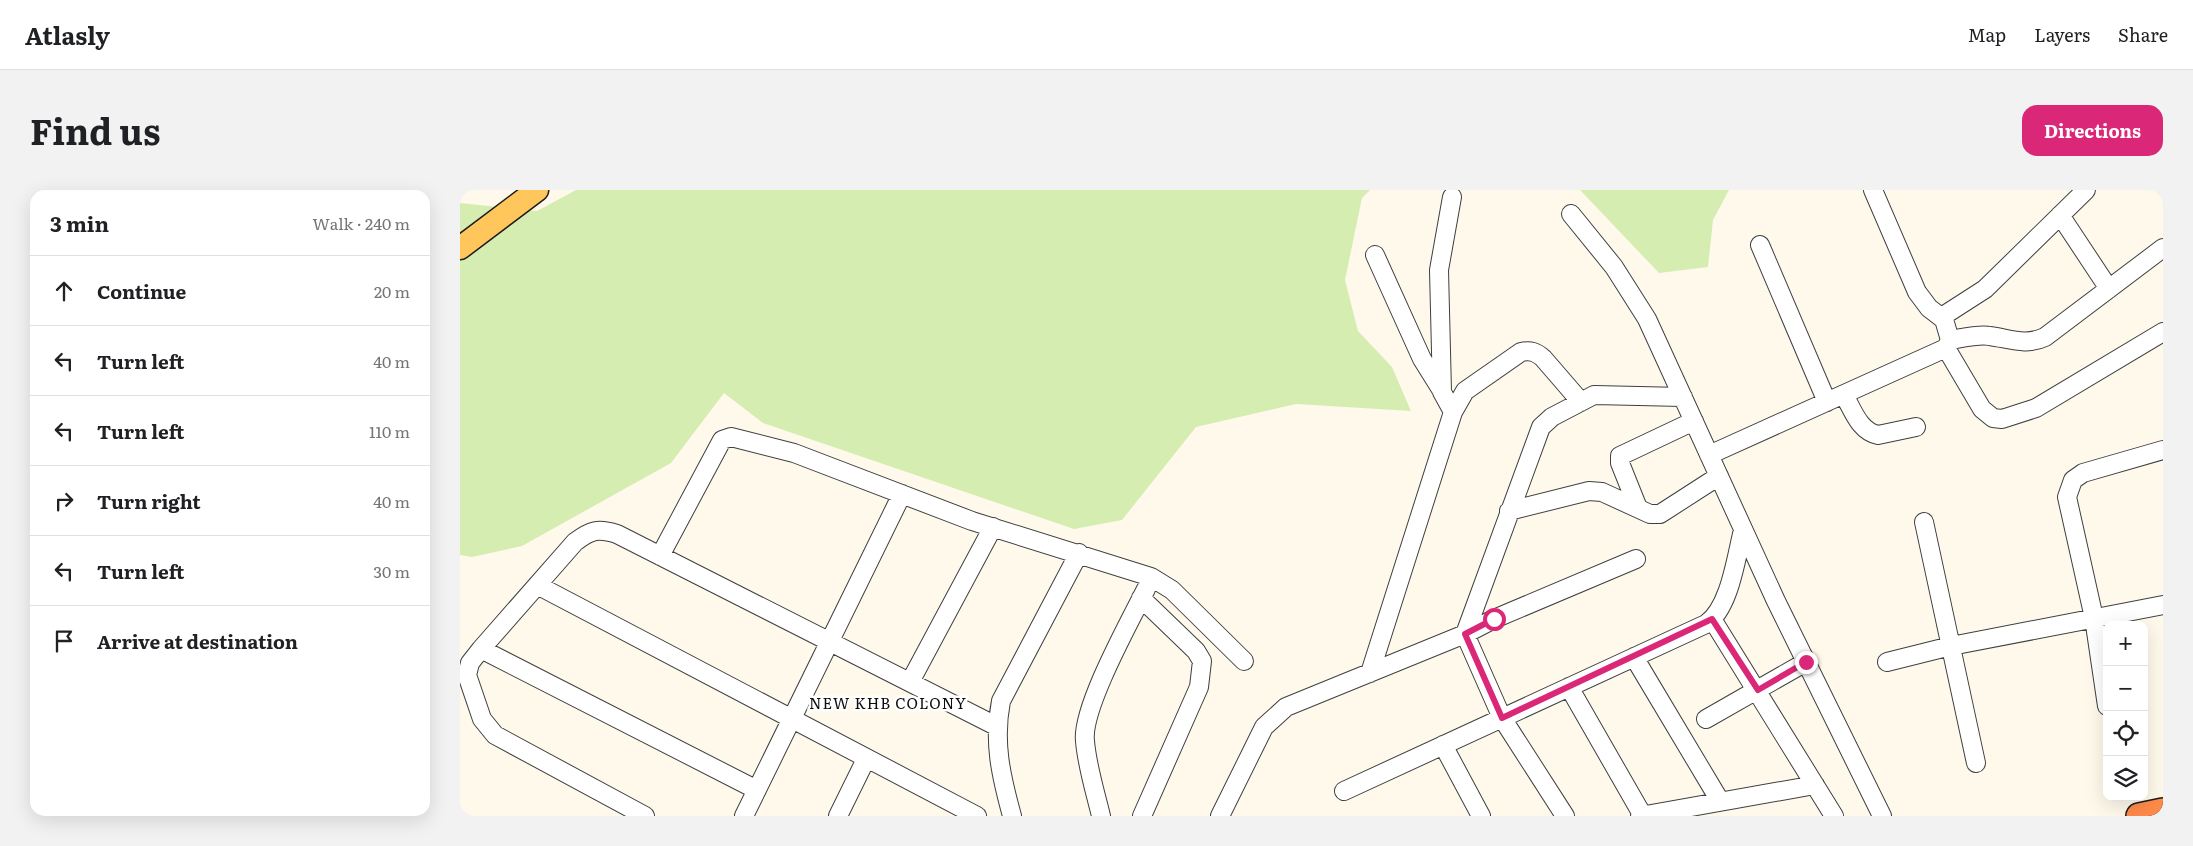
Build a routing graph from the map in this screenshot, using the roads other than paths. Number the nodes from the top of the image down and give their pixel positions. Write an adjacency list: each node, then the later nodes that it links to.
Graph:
1 (537, 190): 8 (main road)
2 (1873, 190): 12 (street)
3 (2086, 190): 6 (street)
4 (1452, 197): 15 (street)
5 (1571, 214): 17 (street)
6 (2060, 216): 11 (street); 12 (street)
7 (1760, 245): 19 (street)
8 (460, 248)
9 (2163, 248): 11 (street)
10 (1375, 256): 15 (street)
11 (2109, 289): 14 (street)
12 (1942, 318): 14 (street)
13 (2163, 332): 14 (street)
14 (1948, 344): 16 (street)
15 (1442, 392): 20 (street)
16 (1844, 395): 19 (street); 22 (street)
17 (1683, 398): 18 (street); 21 (street)
18 (1581, 402): 20 (street); 28 (street)
19 (1827, 402): 24 (street)
20 (1453, 412): 49 (street)
21 (1694, 422): 24 (street); 27 (street)
22 (1916, 427)
23 (2163, 450): 39 (street)
24 (1709, 455): 25 (street)
25 (1719, 476): 27 (street); 31 (street)
26 (902, 494): 30 (street); 33 (street); 42 (street)
27 (1638, 508): 28 (street)
28 (1509, 511): 41 (street)
29 (1924, 522): 43 (street)
30 (993, 527): 32 (street); 51 (street)
31 (1743, 530): 40 (street); 47 (street)
32 (1079, 553): 35 (street); 57 (street)
33 (660, 556): 36 (street); 42 (street)
34 (1636, 559): 41 (street)
35 (1151, 577): 37 (street); 46 (street)
36 (537, 585): 44 (street); 56 (street)
37 (1141, 598): 71 (street); 72 (street)
38 (2163, 605): 39 (street)
39 (2094, 618): 43 (street); 50 (street)
40 (1712, 619): 45 (street); 53 (street)
41 (1465, 634): 49 (street); 54 (street)
42 (831, 642): 51 (street); 56 (street)
43 (1951, 646): 48 (street); 60 (street)
44 (481, 649): 62 (street); 66 (street)
45 (1634, 657): 52 (street); 64 (street)
46 (1244, 661)
47 (1806, 662): 53 (street); 78 (street)
48 (1887, 662)
49 (1370, 673): 73 (street)
50 (2103, 679)
51 (910, 682): 57 (street)
52 (1569, 687): 54 (street); 76 (street)
53 (1758, 690): 55 (street); 61 (street)
54 (1502, 718): 58 (street); 75 (street)
55 (1706, 719)
56 (792, 720): 59 (street); 62 (street)
57 (996, 726): 70 (street)
58 (1443, 745): 63 (street); 74 (street)
59 (866, 759): 68 (street); 69 (street)
60 (1976, 763)
61 (1815, 785): 64 (street); 77 (street)
62 (757, 790): 67 (street)
63 (1344, 790)
64 (1720, 801): 76 (street)
65 (2163, 811): 79 (highway)
66 (645, 816)
67 (744, 816)
68 (838, 816)
69 (977, 816)
70 (1012, 816)
71 (1101, 816)
72 (1142, 816)
73 (1220, 816)
74 (1482, 816)
75 (1565, 816)
76 (1642, 816)
77 (1834, 816)
78 (1882, 816)
79 (2139, 816)

